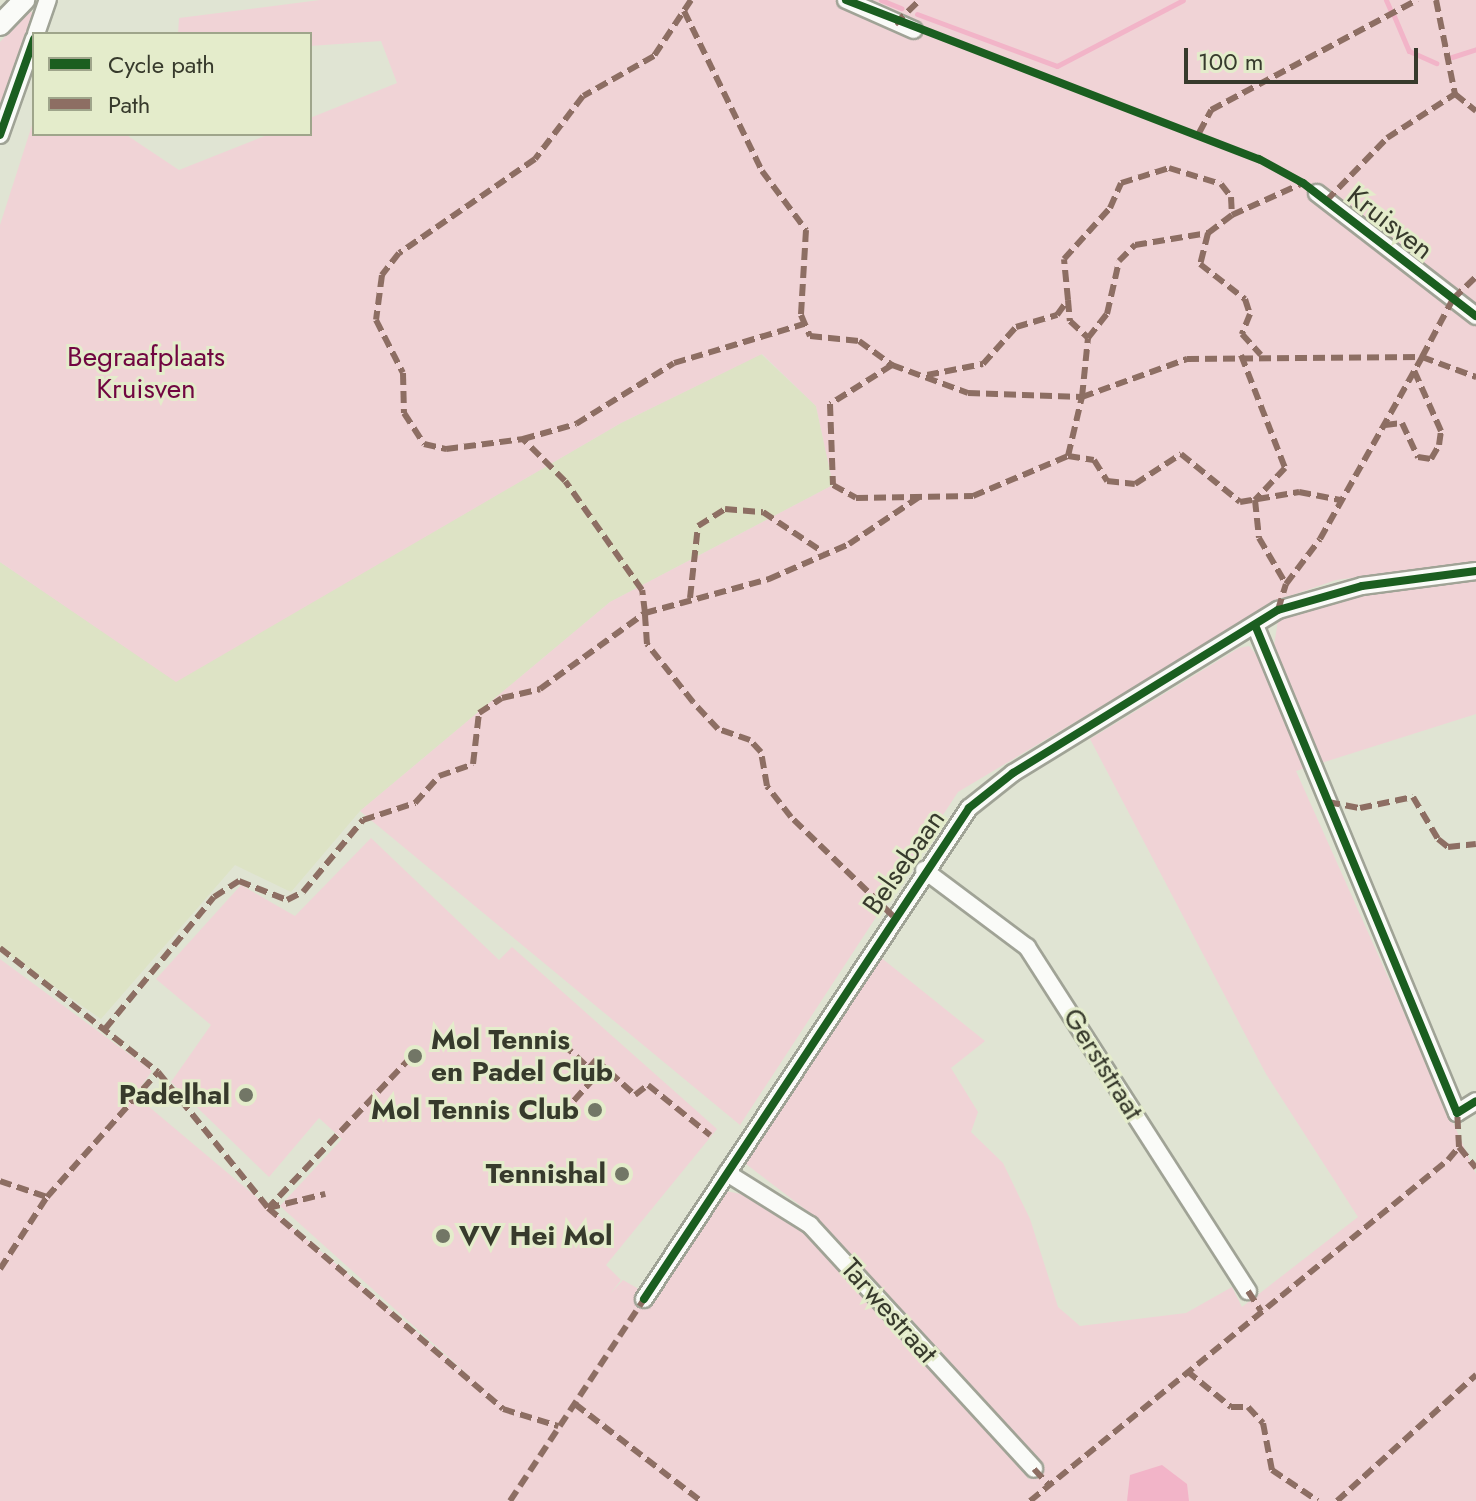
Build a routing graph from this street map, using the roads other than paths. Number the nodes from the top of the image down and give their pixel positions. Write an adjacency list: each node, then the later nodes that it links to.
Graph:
1 (24, 0): 4 (street)
2 (48, 0): 6 (street)
3 (846, 0): 5 (street)
4 (0, 25)
5 (914, 30)
6 (36, 32)
7 (32, 44): 8 (street)
8 (0, 135)
9 (1317, 193): 10 (street, Kruisven)
10 (1476, 316)
11 (1476, 571): 12 (street, Belsebaan)
12 (1255, 625): 13 (street, Belsebaan); 14 (street)
13 (924, 870): 15 (street, Belsebaan); 16 (street, Gerststraat)
14 (1476, 1101)
15 (727, 1173): 17 (street, Belsebaan); 18 (street, Tarwestraat)
16 (1248, 1291)
17 (644, 1299)
18 (1034, 1469)

